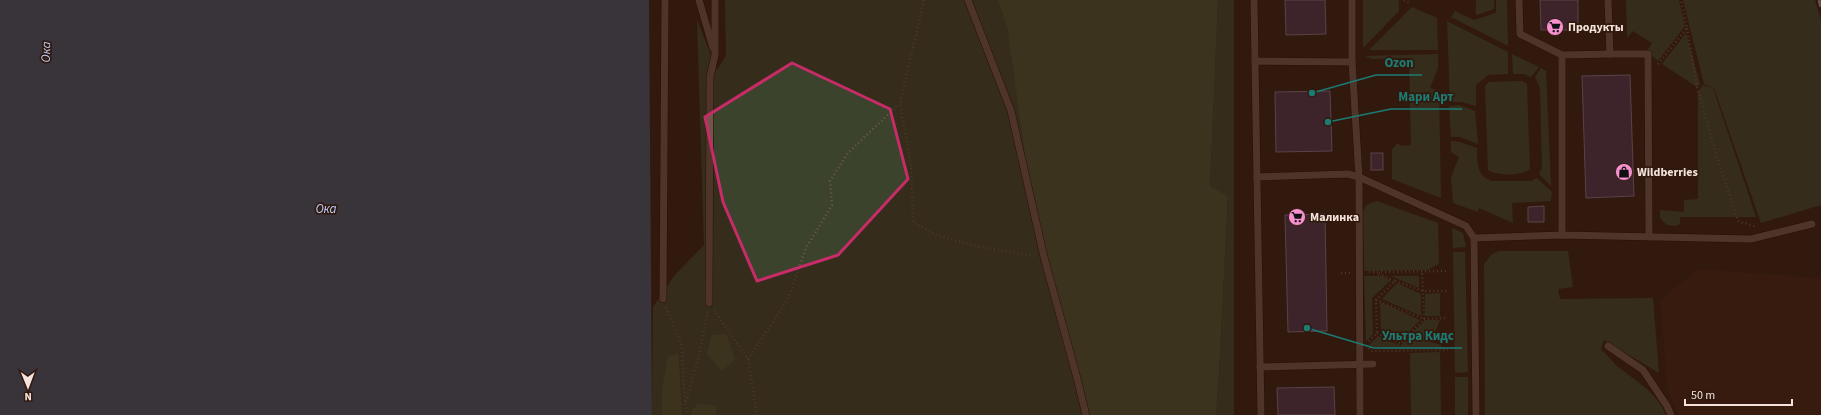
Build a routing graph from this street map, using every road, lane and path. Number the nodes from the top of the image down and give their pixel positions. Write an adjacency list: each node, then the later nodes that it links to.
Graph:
1 (665, 0): 38 (lane)
2 (699, 0): 15 (lane)
3 (715, 0): 15 (lane)
4 (924, 0): 20 (path)
5 (968, 0): 28 (lane)
6 (1254, 0): 17 (lane)
7 (1352, 0): 18 (lane)
8 (1404, 0): 12 (path)
9 (1519, 0): 16 (lane)
10 (1608, 0): 14 (lane)
11 (1681, 0): 13 (path)
12 (1410, 3)
13 (1688, 28): 19 (path); 24 (path)
14 (1610, 54): 16 (lane); 19 (lane)
15 (715, 55): 40 (lane)
16 (1562, 55): 25 (lane)
17 (1255, 61): 18 (lane); 21 (lane)
18 (1352, 62): 22 (lane)
19 (1648, 77): 26 (lane)
20 (900, 104): 28 (path); 46 (path)
21 (1257, 177): 22 (lane); 49 (lane)
22 (1358, 177): 27 (lane); 48 (lane)
23 (1812, 224): 26 (lane)
24 (1758, 227)
25 (1562, 235): 26 (lane); 27 (lane)
26 (1649, 237)
27 (1474, 238): 56 (lane)
28 (1044, 258): 53 (lane)
29 (1422, 271): 30 (path); 32 (path); 36 (path)
30 (1447, 271)
31 (1362, 272): 32 (path)
32 (1376, 272): 35 (path)
33 (1341, 273): 34 (path)
34 (1355, 273)
35 (1395, 281): 36 (path); 39 (path)
36 (1423, 291): 37 (path); 42 (path)
37 (1447, 291)
38 (663, 299): 50 (path)
39 (1376, 300): 42 (path); 43 (path)
40 (710, 303): 46 (path); 50 (path)
41 (1447, 318): 42 (path)
42 (1424, 319): 43 (path)
43 (1377, 334): 45 (path)
44 (1608, 346): 57 (lane)
45 (1448, 350)
46 (748, 358): 52 (path)
47 (1373, 364): 48 (lane)
48 (1360, 365): 49 (lane); 55 (lane)
49 (1260, 367): 54 (lane)
50 (685, 404): 51 (path)
51 (689, 415)
52 (757, 415)
53 (1086, 415)
54 (1261, 415)
55 (1360, 415)
56 (1476, 415)
57 (1671, 415)

